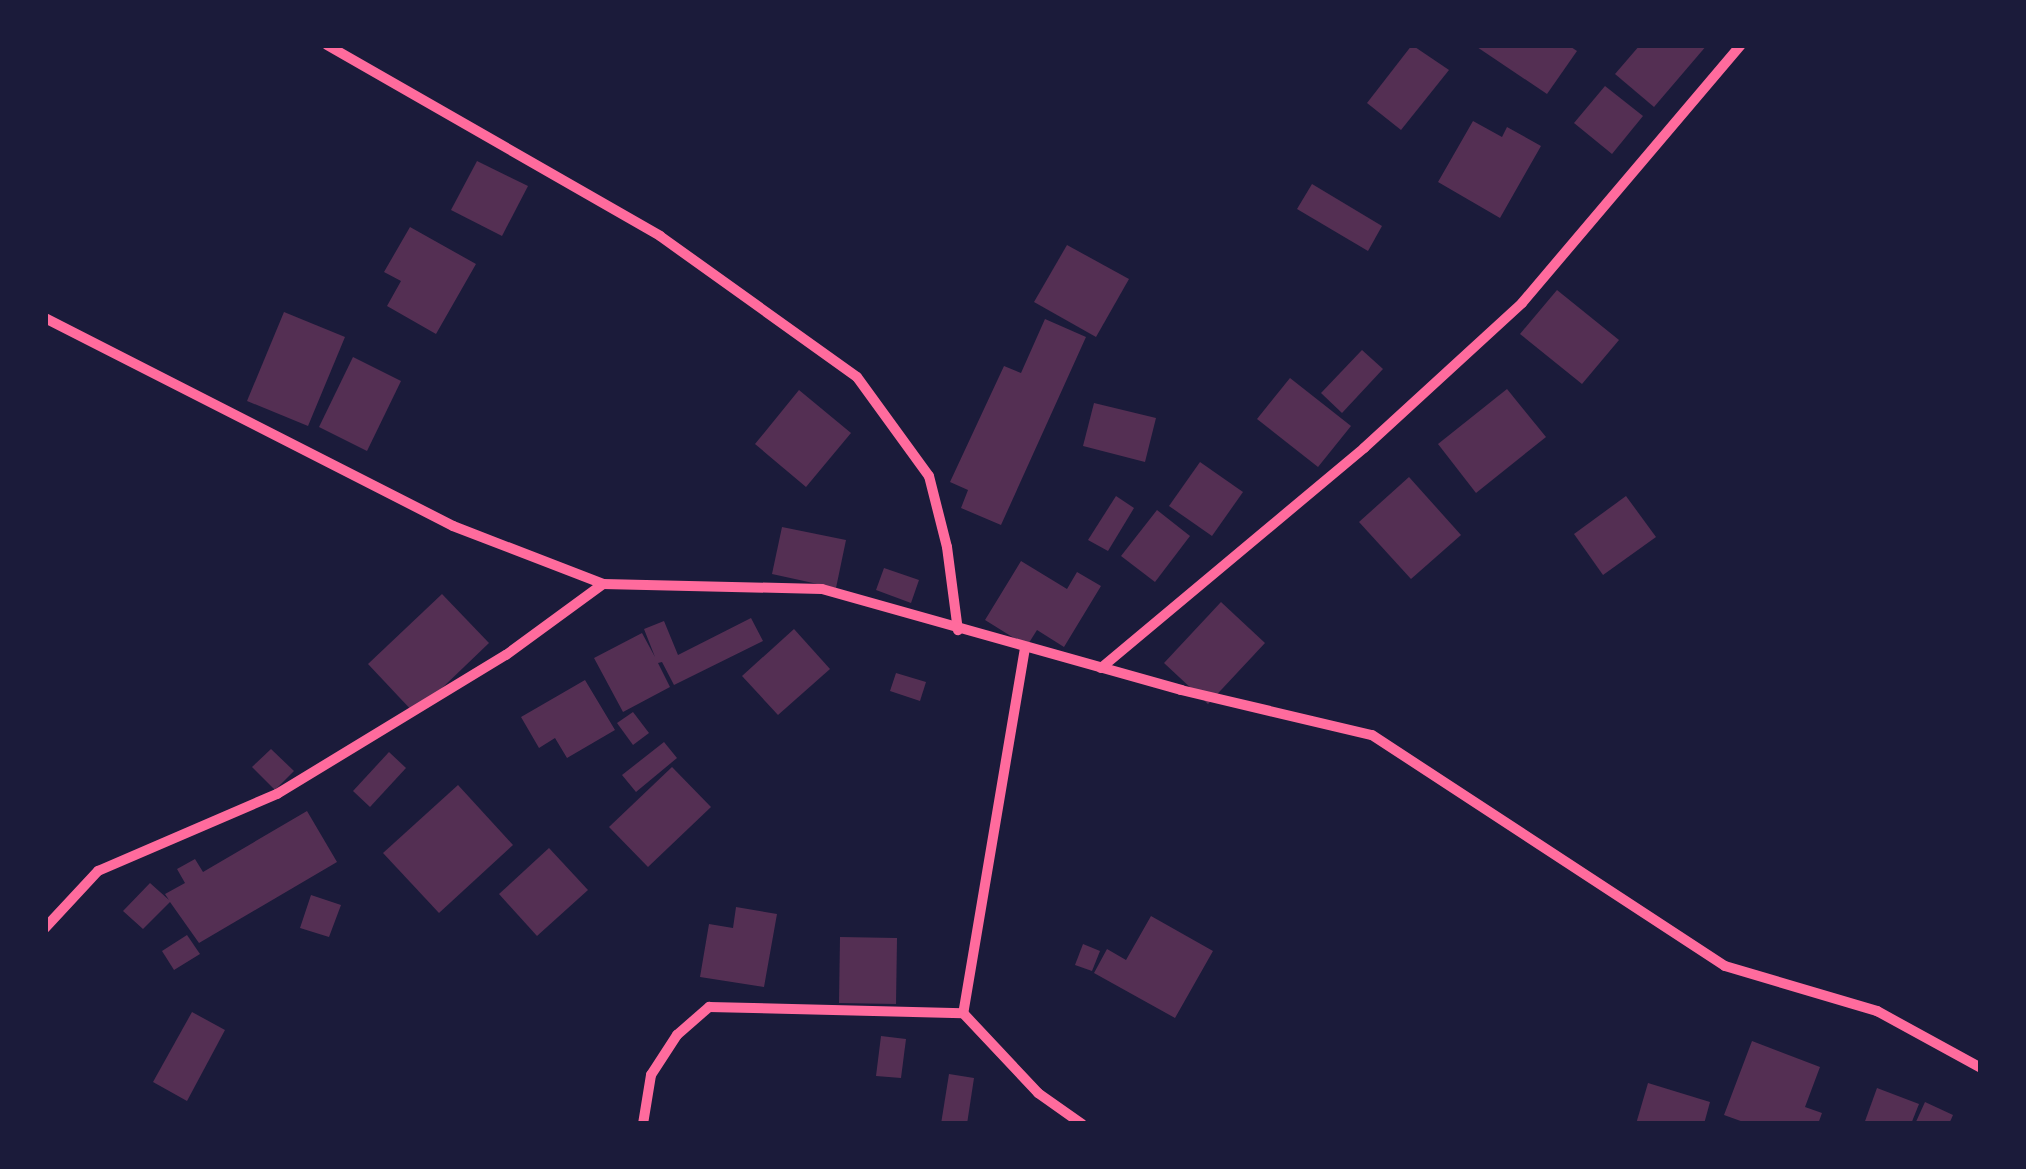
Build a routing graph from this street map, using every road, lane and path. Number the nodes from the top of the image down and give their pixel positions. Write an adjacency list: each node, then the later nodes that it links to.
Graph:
1 (327, 45): 5 (street)
2 (1741, 45): 7 (street)
3 (45, 318): 4 (street)
4 (603, 584): 5 (street); 8 (street)
5 (958, 630): 6 (street)
6 (1025, 648): 7 (street); 9 (street)
7 (1101, 668): 10 (street)
8 (45, 928)
9 (963, 1013): 11 (street); 12 (street)
10 (1981, 1068)
11 (643, 1124)
12 (1082, 1124)

